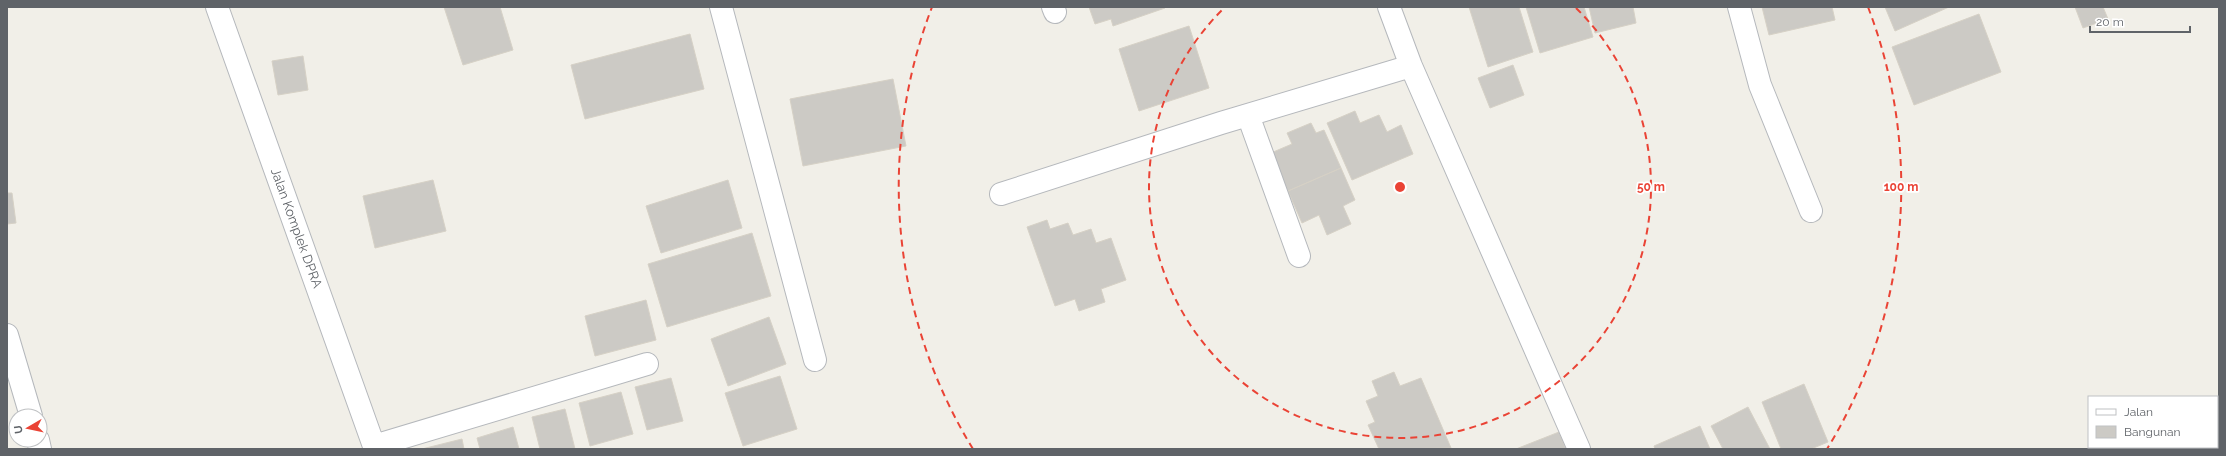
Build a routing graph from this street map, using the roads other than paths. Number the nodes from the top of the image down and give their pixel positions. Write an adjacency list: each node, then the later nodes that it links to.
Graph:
1 (217, 7): 14 (street, Jalan Komplek DPRA)
2 (721, 7): 11 (street)
3 (1388, 7): 5 (street)
4 (1739, 7): 8 (street)
5 (1411, 66): 6 (street); 15 (street)
6 (1248, 115): 7 (street); 9 (street)
7 (1001, 194)
8 (1811, 211)
9 (1299, 256)
10 (7, 336): 13 (street)
11 (815, 360)
12 (647, 364): 14 (street)
13 (29, 408)
14 (375, 448)
15 (1579, 449)

